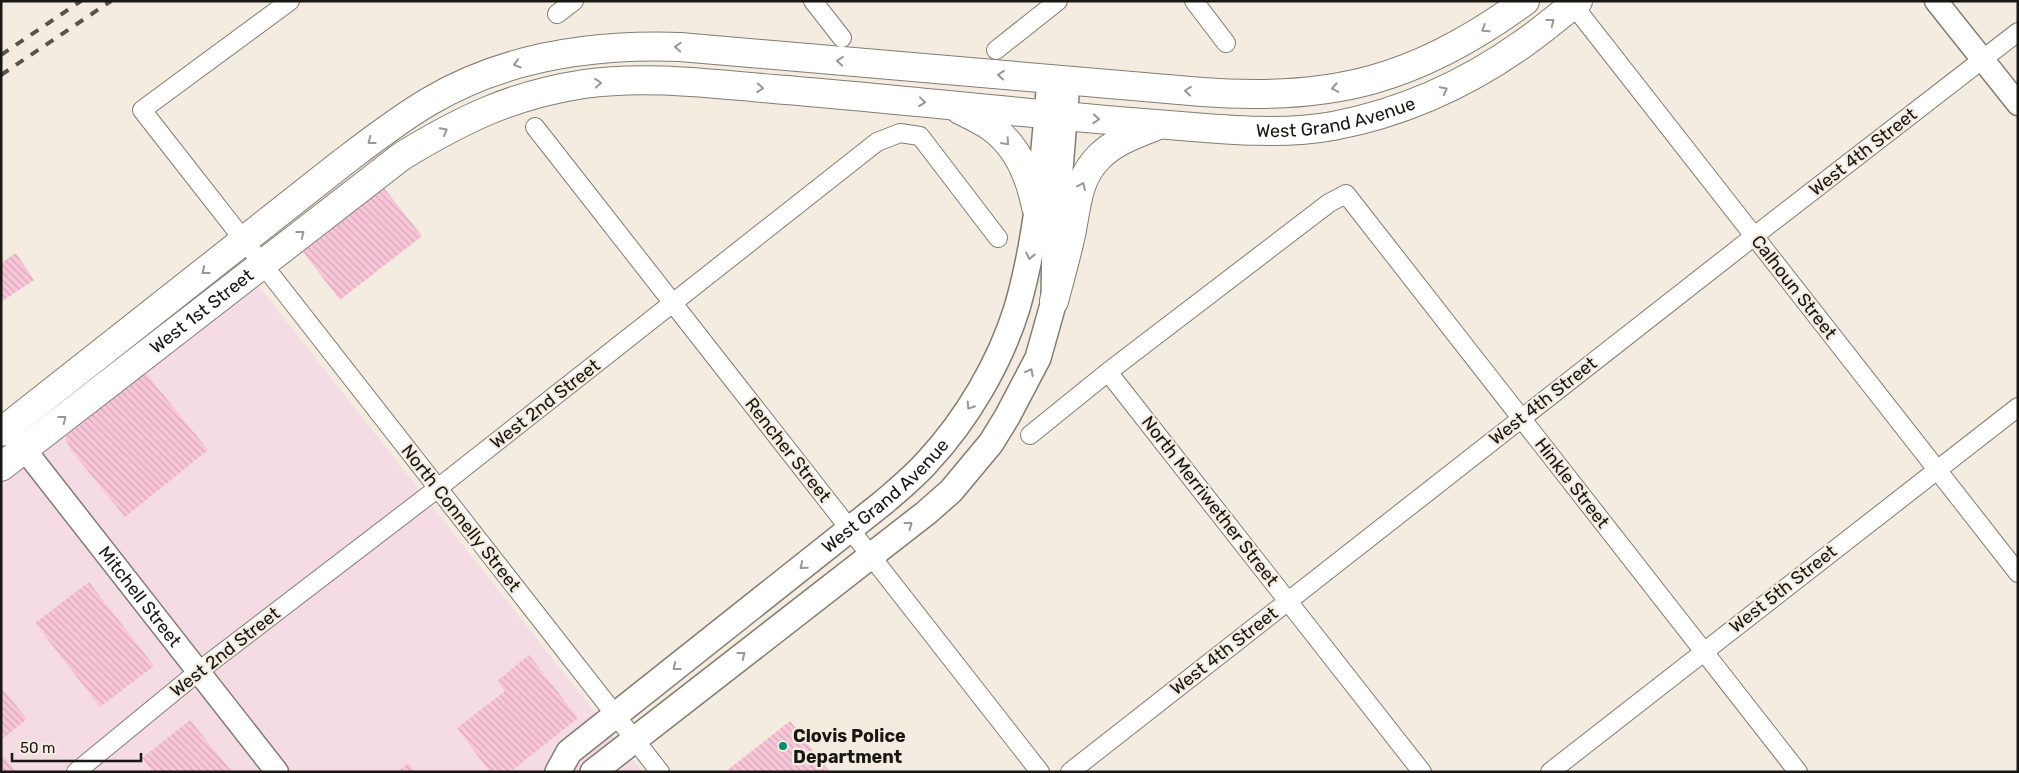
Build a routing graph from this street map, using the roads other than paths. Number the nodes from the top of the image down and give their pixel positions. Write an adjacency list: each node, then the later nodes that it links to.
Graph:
1 (290, 1): 24 (street, North Connelly Street)
2 (574, 1): 9 (street)
3 (813, 1): 11 (street)
4 (1058, 1): 13 (street)
5 (1194, 1): 12 (street)
6 (1525, 1): 15 (highway, West Grand Avenue, one-way to 15)
7 (1936, 1): 14 (street)
8 (1573, 3): 19 (highway, West Grand Avenue, one-way to 8); 22 (street, Calhoun Street)
9 (557, 14)
10 (2018, 32): 14 (street, West 4th Street)
11 (842, 38)
12 (1226, 43)
13 (996, 50)
14 (1983, 60): 16 (street); 22 (street, West 4th Street)
15 (1059, 80): 18 (main road, West Grand Avenue); 24 (highway, West 1st Street, one-way to 24)
16 (2018, 104)
17 (952, 105): 18 (highway, West 1st Street); 21 (highway, one-way to 21); 25 (highway, West 1st Street, one-way to 17)
18 (1056, 115): 19 (highway, West Grand Avenue, one-way to 19); 21 (main road, West Grand Avenue); 26 (main road, West Grand Avenue)
19 (1161, 124): 26 (highway, one-way to 19)
20 (535, 127): 27 (street, Rencher Street)
21 (1036, 208): 37 (main road, West Grand Avenue, one-way to 37)
22 (1754, 236): 30 (street, West 4th Street); 35 (street, Calhoun Street)
23 (998, 238): 27 (street, West 2nd Street)
24 (244, 240): 25 (street, North Connelly Street); 31 (highway, West 1st Street, one-way to 31)
25 (262, 264): 33 (highway, West 1st Street, one-way to 25); 36 (street, North Connelly Street)
26 (1054, 302): 38 (main road, West Grand Avenue, one-way to 26)
27 (673, 304): 36 (street, West 2nd Street); 37 (street, Rencher Street)
28 (1108, 372): 30 (street, Hinkle Street); 32 (street); 40 (street, North Merriwether Street)
29 (2018, 407): 35 (street, West 5th Street)
30 (1521, 418): 40 (street, West 4th Street); 41 (street, Hinkle Street)
31 (3, 427): 33 (street, Mitchell Street)
32 (1030, 435)
33 (25, 449): 34 (highway, West 1st Street); 42 (street, Mitchell Street)
34 (1, 467)
35 (1936, 469): 39 (street, Calhoun Street); 41 (street, West 5th Street)
36 (438, 488): 42 (street, West 2nd Street); 43 (street, North Connelly Street)
37 (850, 529): 38 (street, Rencher Street); 43 (main road, West Grand Avenue, one-way to 43)
38 (870, 555): 44 (main road, West Grand Avenue, one-way to 38); 50 (street, Rencher Street)
39 (2018, 573)
40 (1288, 601): 51 (street, West 4th Street); 52 (street, North Merriwether Street)
41 (1704, 651): 53 (street, West 5th Street); 54 (street, Hinkle Street)
42 (199, 671): 45 (street, West 2nd Street); 46 (street, Mitchell Street)
43 (616, 715): 44 (street, North Connelly Street); 47 (main road, West Grand Avenue)
44 (635, 739): 48 (main road, West Grand Avenue); 49 (street, North Connelly Street)
45 (76, 772)
46 (277, 772)
47 (558, 772)
48 (593, 772)
49 (660, 772)
50 (1040, 772)
51 (1070, 772)
52 (1422, 772)
53 (1550, 772)
54 (1798, 772)

